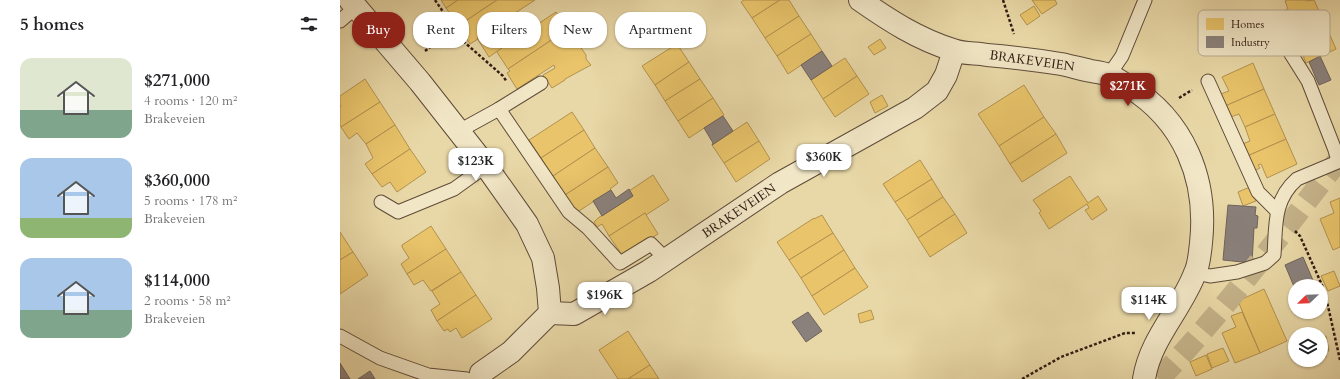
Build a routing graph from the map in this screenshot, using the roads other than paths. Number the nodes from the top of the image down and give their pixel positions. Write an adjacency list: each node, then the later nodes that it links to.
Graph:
1 (860, 0): 4 (street, BRAKEVEIEN)
2 (1145, 0): 6 (lane)
3 (349, 9): 10 (street)
4 (954, 51): 6 (street, BRAKEVEIEN); 15 (street, BRAKEVEIEN)
5 (1292, 56): 11 (lane)
6 (1109, 75): 16 (street, BRAKEVEIEN)
7 (1208, 81): 14 (lane)
8 (541, 83): 9 (lane)
9 (499, 109): 10 (lane); 15 (lane)
10 (459, 132): 12 (street)
11 (1339, 161): 14 (lane)
12 (486, 166): 13 (lane); 17 (street)
13 (381, 202)
14 (1277, 211): 16 (lane)
15 (657, 265): 17 (street, BRAKEVEIEN)
16 (1196, 273): 20 (street, BRAKEVEIEN)
17 (550, 313): 19 (street)
18 (340, 336): 19 (lane)
19 (472, 377)
20 (1144, 379)

